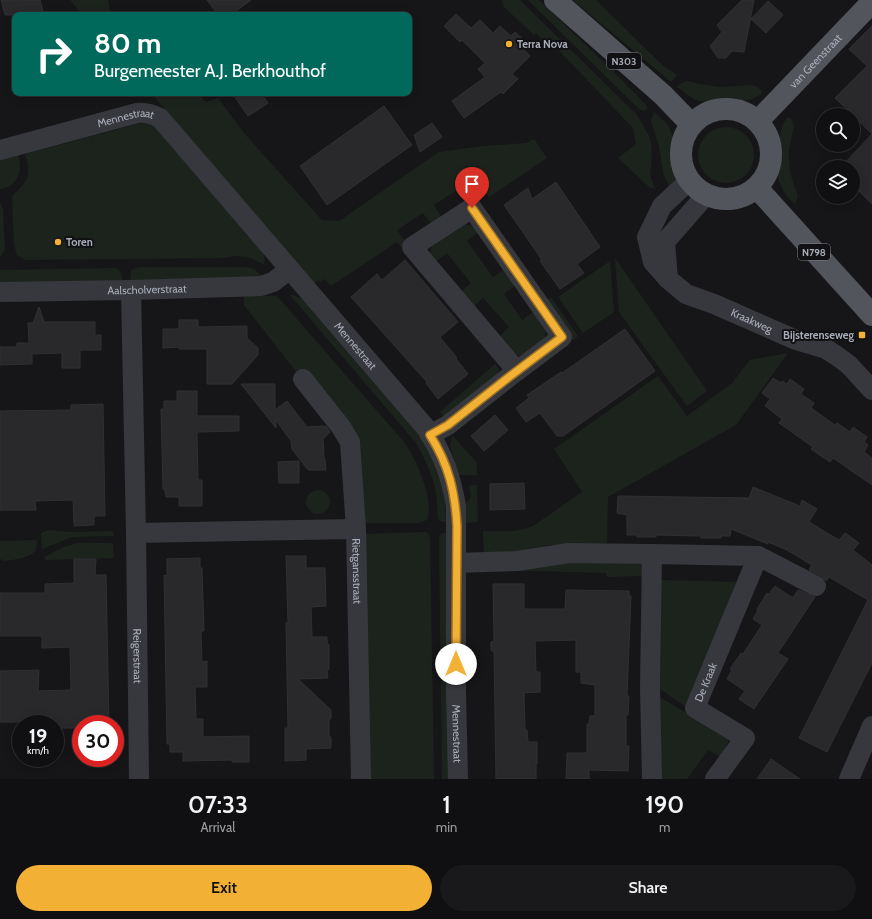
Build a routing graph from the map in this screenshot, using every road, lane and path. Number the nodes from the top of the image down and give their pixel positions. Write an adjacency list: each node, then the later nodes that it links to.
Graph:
1 (555, 0): 4 (main road, N303)
2 (872, 2): 3 (main road, van Geenstraat)
3 (758, 121): 4 (main road); 7 (main road)
4 (691, 124): 6 (main road)
5 (0, 150): 9 (street, Mennestraat)
6 (689, 181): 8 (main road); 10 (street, Kraakweg)
7 (757, 188): 8 (main road); 13 (main road, N798)
8 (706, 195): 10 (street)
9 (290, 269): 11 (street, Aalscholverstraat); 17 (street, Mennestraat)
10 (668, 279): 16 (street, Kraakweg)
11 (131, 290): 12 (street, Aalscholverstraat); 19 (street, Reigerstraat)
12 (0, 292)
13 (872, 315)
14 (517, 371): 14 (street); 17 (street)
15 (303, 379): 18 (street, Rietgansstraat)
16 (872, 390)
17 (430, 435): 22 (street, Mennestraat)
18 (356, 529): 19 (street); 26 (street, Rietgansstraat)
19 (136, 533): 25 (street, Reigerstraat)
20 (652, 554): 21 (street); 22 (street); 28 (street)
21 (758, 556): 23 (street); 29 (street, De Kraak)
22 (456, 563): 27 (street, Mennestraat)
23 (816, 586)
24 (872, 726): 30 (street)
25 (139, 779)
26 (361, 779)
27 (458, 779)
28 (652, 779)
29 (715, 779)
30 (849, 779)

